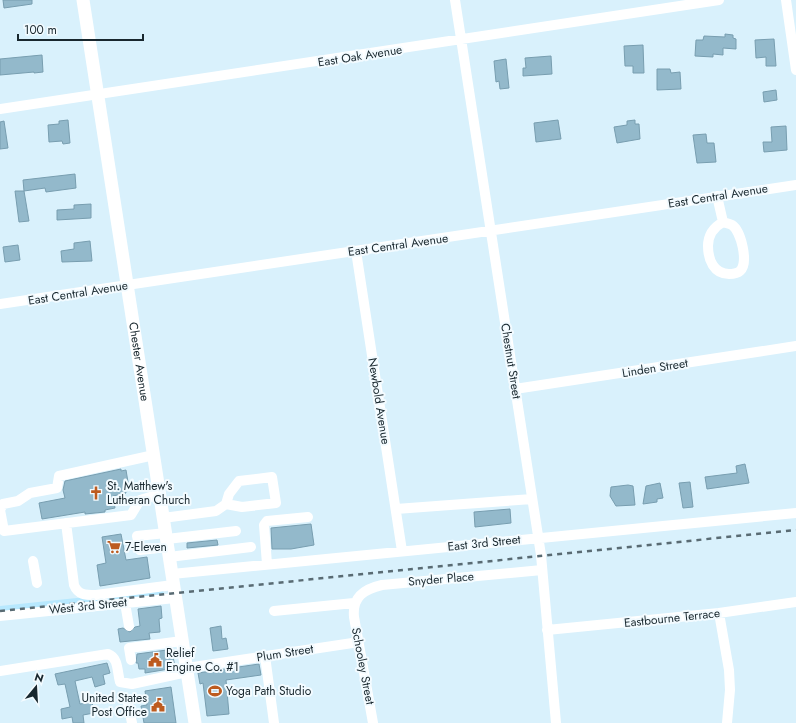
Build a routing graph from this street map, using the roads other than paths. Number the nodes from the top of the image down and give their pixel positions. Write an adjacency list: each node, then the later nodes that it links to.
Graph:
1 (83, 0): 7 (main road, Chester Avenue)
2 (455, 0): 5 (street, Chestnut Street)
3 (719, 0): 5 (street, East Oak Avenue)
4 (786, 0): 6 (street)
5 (462, 40): 7 (street, East Oak Avenue); 12 (street, Chestnut Street)
6 (796, 70)
7 (97, 95): 8 (street, East Oak Avenue); 14 (main road, Chester Avenue)
8 (0, 109)
9 (796, 185): 10 (street, East Central Avenue)
10 (717, 196): 11 (street); 12 (street, East Central Avenue)
11 (724, 222): 11 (street)
12 (491, 231): 13 (street, East Central Avenue); 17 (street, Chestnut Street)
13 (356, 251): 14 (street, East Central Avenue); 22 (street, Newbold Avenue)
14 (128, 285): 15 (street, East Central Avenue); 18 (main road, Chester Avenue)
15 (0, 304)
16 (796, 346): 17 (street, Linden Street)
17 (515, 389): 20 (street, Chestnut Street)
18 (154, 455): 19 (main road, Chester Avenue); 26 (street)
19 (160, 494): 24 (main road, Chester Avenue); 26 (street)
20 (532, 499): 22 (street); 28 (street, Chestnut Street)
21 (226, 504): 21 (street); 24 (street)
22 (396, 509): 31 (street, Newbold Avenue)
23 (796, 513): 28 (street, East 3rd Street)
24 (163, 518): 29 (main road, Chester Avenue)
25 (308, 518): 33 (street)
26 (66, 524): 35 (street, East 3rd Street)
27 (236, 531): 29 (street)
28 (538, 538): 31 (street, East 3rd Street); 34 (street, Chestnut Street)
29 (167, 544): 30 (street); 35 (main road, Chester Avenue)
30 (251, 547)
31 (402, 552): 33 (street, East 3rd Street)
32 (33, 560): 36 (street)
33 (267, 564): 35 (street, East 3rd Street)
34 (542, 570): 40 (street, Snyder Place); 45 (street, Chestnut Street)
35 (172, 579): 37 (main road, Chester Avenue)
36 (37, 583)
37 (175, 598): 39 (street, West 3rd Street); 46 (main road, Chester Avenue)
38 (796, 602): 42 (street, Eastbourne Terrace)
39 (125, 603): 43 (street, West 3rd Street); 44 (street)
40 (354, 606): 41 (street); 47 (street, Schooley Street)
41 (274, 611)
42 (719, 614): 45 (street, Eastbourne Terrace); 58 (street)
43 (0, 616)
44 (129, 626)
45 (547, 630): 57 (street, Chestnut Street)
46 (182, 641): 49 (street); 50 (main road, Chester Avenue)
47 (359, 642): 48 (street, Plum Street); 56 (street, Schooley Street)
48 (265, 656): 50 (street, Plum Street); 55 (street)
49 (131, 660)
50 (187, 670): 51 (street, Plum Street); 54 (main road, Chester Avenue)
51 (0, 671)
52 (128, 703): 53 (street)
53 (132, 723)
54 (195, 723)
55 (274, 723)
56 (373, 723)
57 (556, 723)
58 (727, 723)

